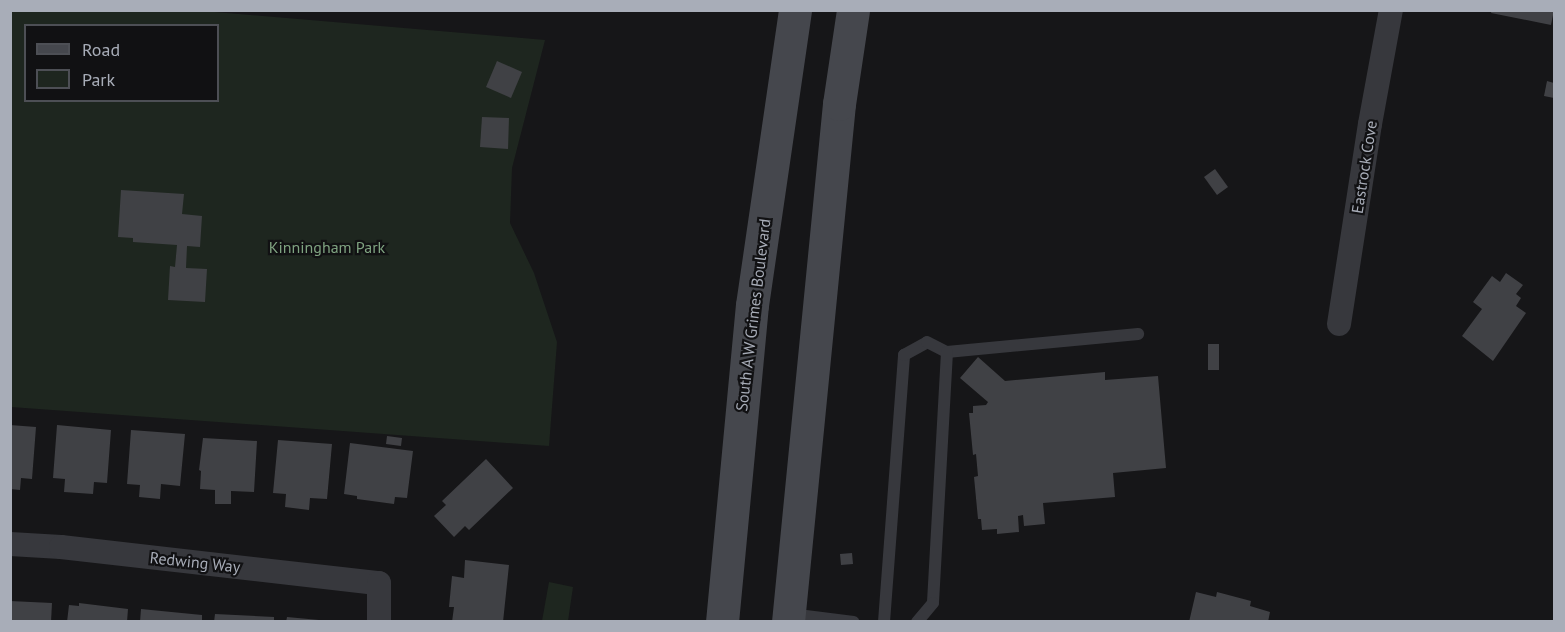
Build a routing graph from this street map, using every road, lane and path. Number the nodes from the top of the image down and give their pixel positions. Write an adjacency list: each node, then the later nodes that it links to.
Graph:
1 (795, 10): 10 (main road, South A W Grimes Boulevard)
2 (853, 10): 8 (main road)
3 (1391, 10): 4 (street, Eastrock Cove)
4 (1339, 324)
5 (1138, 334): 6 (lane)
6 (947, 352): 12 (lane); 13 (lane)
7 (10, 544): 9 (street, Redwing Way)
8 (788, 618): 11 (lane)
9 (379, 621)
10 (722, 621)
11 (854, 621)
12 (884, 621)
13 (917, 621)

